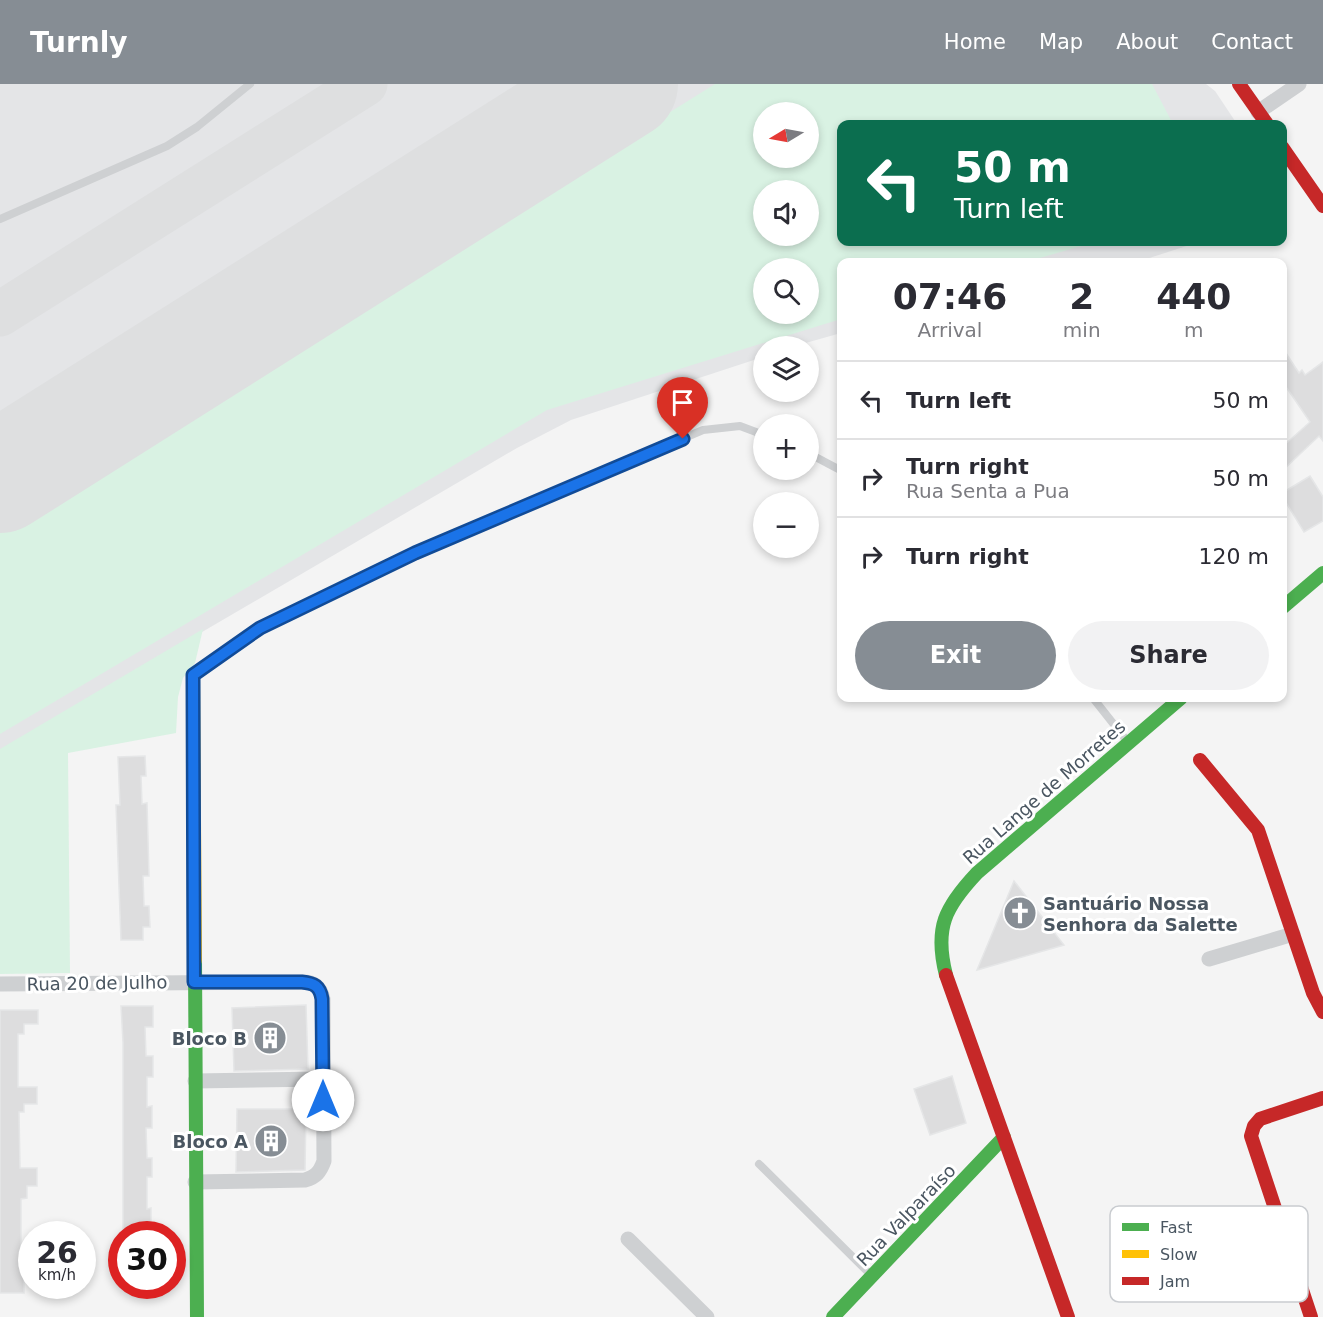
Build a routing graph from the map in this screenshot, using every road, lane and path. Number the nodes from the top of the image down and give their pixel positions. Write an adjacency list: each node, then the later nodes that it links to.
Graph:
1 (250, 84): 7 (lane)
2 (1239, 84): 4 (street)
3 (1299, 84): 4 (street)
4 (1263, 118)
5 (1287, 154): 6 (street)
6 (1323, 206)
7 (0, 219)
8 (753, 431): 13 (lane)
9 (819, 459): 10 (lane)
10 (837, 468)
11 (1323, 573): 12 (street)
12 (1287, 605)
13 (193, 675): 20 (street)
14 (1096, 702): 16 (lane)
15 (1176, 702): 16 (street, Rua Lange de Morretes)
16 (1128, 742): 26 (street, Rua Lange de Morretes)
17 (1200, 760): 18 (street)
18 (1293, 934): 19 (street); 22 (street)
19 (1209, 959)
20 (194, 982): 21 (street, Rua 20 de Julho); 23 (street, Rua 20 de Julho); 24 (street)
21 (0, 984)
22 (1323, 1012)
23 (323, 1079): 24 (street); 28 (street)
24 (195, 1081): 28 (street)
25 (1323, 1098): 29 (street)
26 (1004, 1137): 31 (street, Rua Valparaíso); 36 (street)
27 (759, 1164): 31 (lane)
28 (195, 1182): 33 (street)
29 (1274, 1206)
30 (628, 1239): 34 (street)
31 (872, 1276): 35 (street, Rua Valparaíso)
32 (1306, 1302): 37 (street)
33 (197, 1317)
34 (707, 1317)
35 (833, 1317)
36 (1068, 1317)
37 (1311, 1317)

